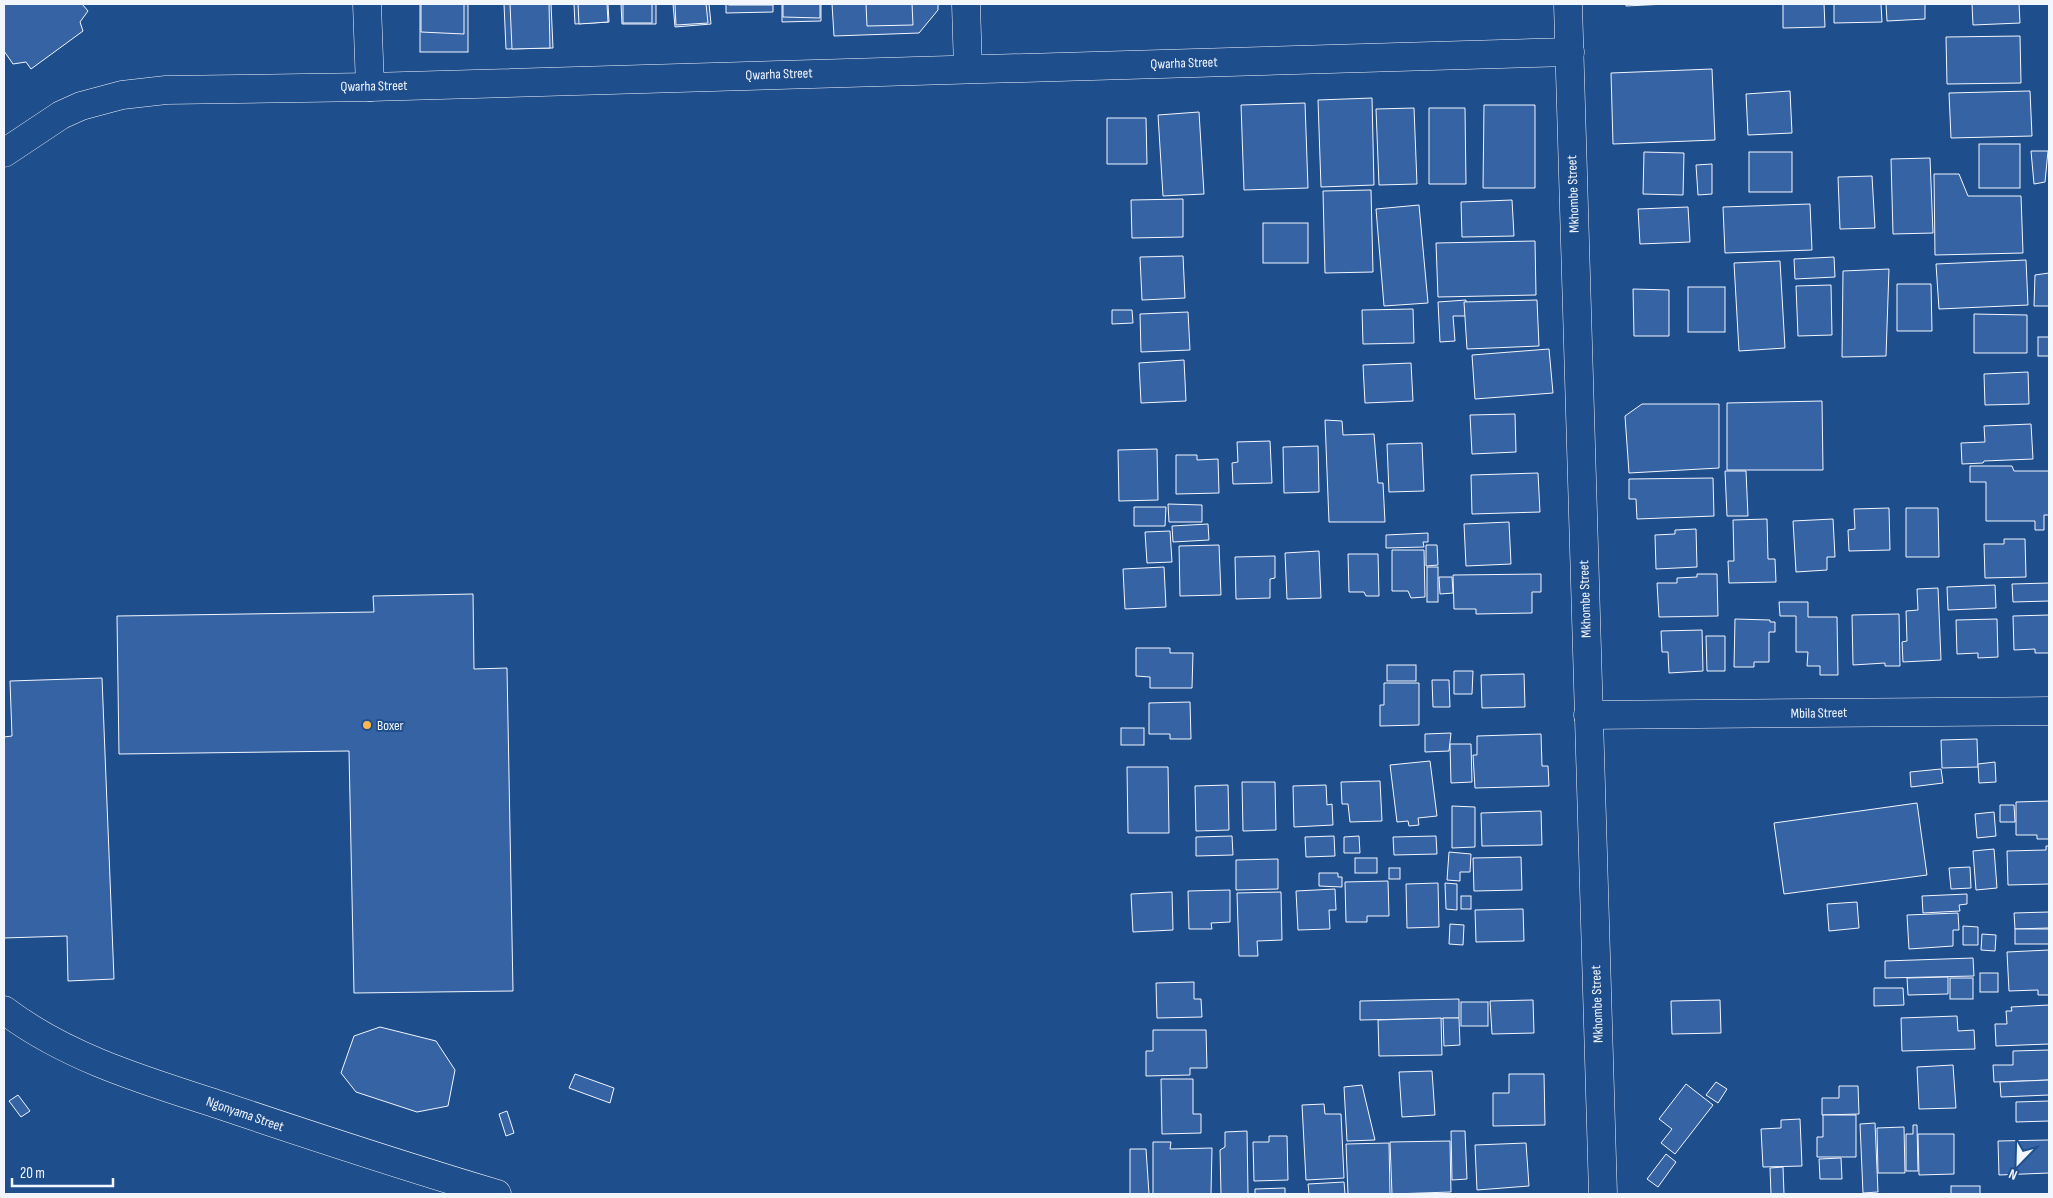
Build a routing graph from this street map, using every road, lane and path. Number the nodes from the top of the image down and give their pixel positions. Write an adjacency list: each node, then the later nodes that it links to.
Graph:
1 (367, 4): 6 (street)
2 (966, 4): 5 (street)
3 (1568, 4): 4 (street, Mkhombe Street)
4 (1570, 52): 5 (street, Qwarha Street); 9 (street, Mkhombe Street)
5 (968, 69): 6 (street, Qwarha Street)
6 (370, 86): 7 (street, Qwarha Street)
7 (4, 153)
8 (2049, 711): 9 (street, Mbila Street)
9 (1588, 716): 12 (street, Mkhombe Street)
10 (4, 1011): 11 (street, Ngonyama Street)
11 (497, 1194)
12 (1603, 1194)

